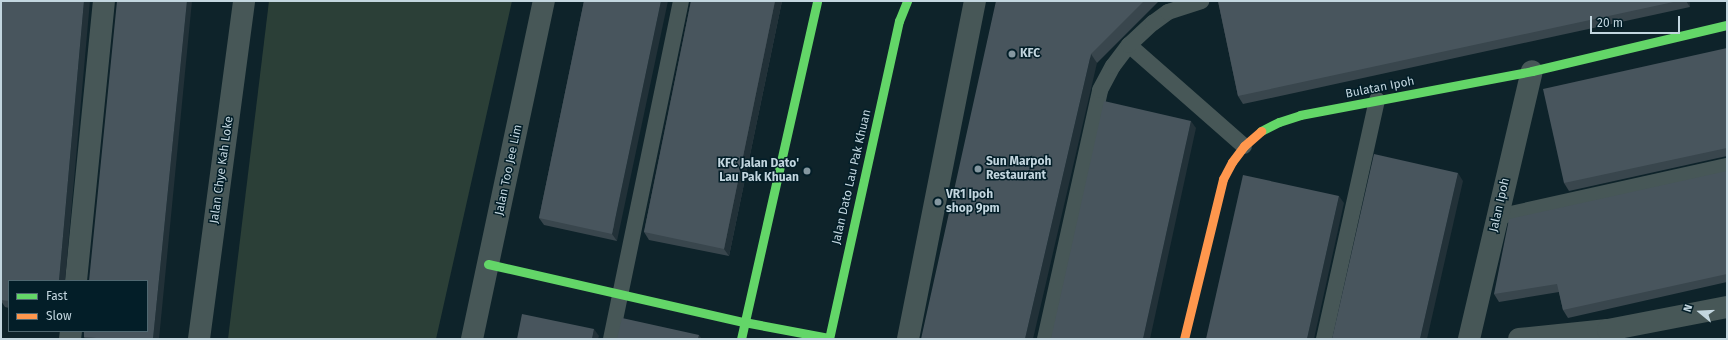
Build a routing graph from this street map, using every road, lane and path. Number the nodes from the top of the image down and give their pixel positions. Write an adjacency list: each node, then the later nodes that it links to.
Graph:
1 (104, 1): 19 (street)
2 (244, 1): 25 (street, Jalan Chye Kah Loke)
3 (544, 1): 18 (street, Jalan Too Jee Lim)
4 (681, 1): 20 (lane)
5 (817, 1): 22 (street)
6 (897, 1): 10 (street, Jalan Dato Lau Pak Khuan)
7 (907, 1): 10 (street, Jalan Dato Lau Pak Khuan)
8 (975, 1): 29 (street)
9 (1201, 1): 12 (lane)
10 (899, 21): 24 (street, Jalan Dato Lau Pak Khuan)
11 (1727, 25): 13 (street, Bulatan Ipoh)
12 (1129, 45): 15 (lane); 30 (lane)
13 (1532, 72): 14 (street, Bulatan Ipoh); 17 (street, Jalan Ipoh)
14 (1377, 100): 15 (street, Bulatan Ipoh); 32 (lane)
15 (1244, 146): 31 (street, Bulatan Ipoh)
16 (1727, 166): 17 (lane)
17 (1498, 217): 33 (street, Jalan Ipoh)
18 (488, 264): 20 (street); 26 (street, Jalan Too Jee Lim)
19 (76, 280)
20 (621, 294): 22 (street); 27 (lane)
21 (1727, 307): 23 (street)
22 (744, 322): 24 (street); 28 (street)
23 (1607, 334): 34 (street)
24 (829, 338)
25 (199, 339)
26 (472, 339)
27 (611, 339)
28 (741, 339)
29 (908, 339)
30 (1045, 339)
31 (1184, 339)
32 (1324, 339)
33 (1469, 339)
34 (1519, 339)

